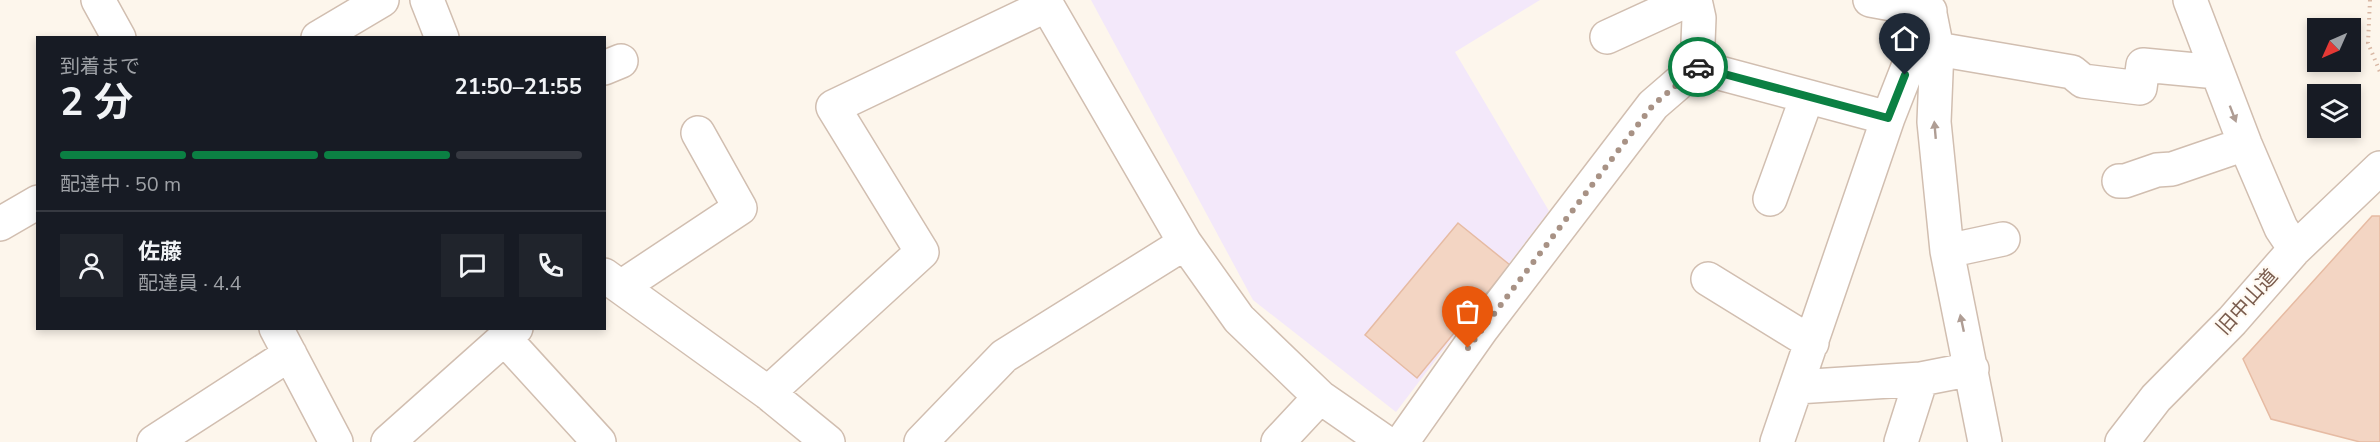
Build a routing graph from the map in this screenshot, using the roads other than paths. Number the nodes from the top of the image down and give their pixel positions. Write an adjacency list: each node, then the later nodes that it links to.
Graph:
1 (98, 0): 10 (street)
2 (382, 0): 11 (street)
3 (427, 0): 12 (street)
4 (1688, 0): 13 (street)
5 (1695, 0): 15 (street)
6 (1870, 0): 9 (street)
7 (2190, 0): 16 (street)
8 (1046, 2): 27 (street); 38 (street)
9 (1931, 5): 14 (street); 18 (street)
10 (118, 36)
11 (321, 36)
12 (441, 36)
13 (1607, 37)
14 (1937, 49): 16 (street); 29 (street, one-way to 14)
15 (1697, 67): 17 (street); 48 (street)
16 (2217, 72): 20 (street, one-way to 20)
17 (1807, 97): 18 (street); 23 (street)
18 (1888, 118): 34 (street)
19 (698, 133): 31 (street)
20 (2245, 144): 22 (street); 28 (street)
21 (2380, 168): 28 (street, 旧中山道)
22 (2119, 181)
23 (1770, 199)
24 (36, 203): 25 (street)
25 (0, 224)
26 (2003, 239): 29 (street)
27 (1185, 243): 39 (street); 45 (street)
28 (2295, 249): 52 (street, 旧中山道)
29 (1947, 251): 35 (street, one-way to 29)
30 (1708, 279): 34 (street)
31 (613, 281): 38 (street)
32 (510, 334): 42 (street); 43 (street)
33 (283, 341): 40 (street); 41 (street)
34 (1812, 343): 37 (street)
35 (1972, 369): 36 (street); 51 (street)
36 (1922, 379): 37 (street); 50 (street)
37 (1797, 387): 49 (street)
38 (768, 393): 44 (street)
39 (1320, 397): 46 (street); 47 (street)
40 (154, 442)
41 (336, 442)
42 (388, 442)
43 (599, 442)
44 (828, 442)
45 (921, 442)
46 (1278, 442)
47 (1385, 442)
48 (1402, 442)
49 (1777, 442)
50 (1902, 442)
51 (1985, 442)
52 (2122, 442)

